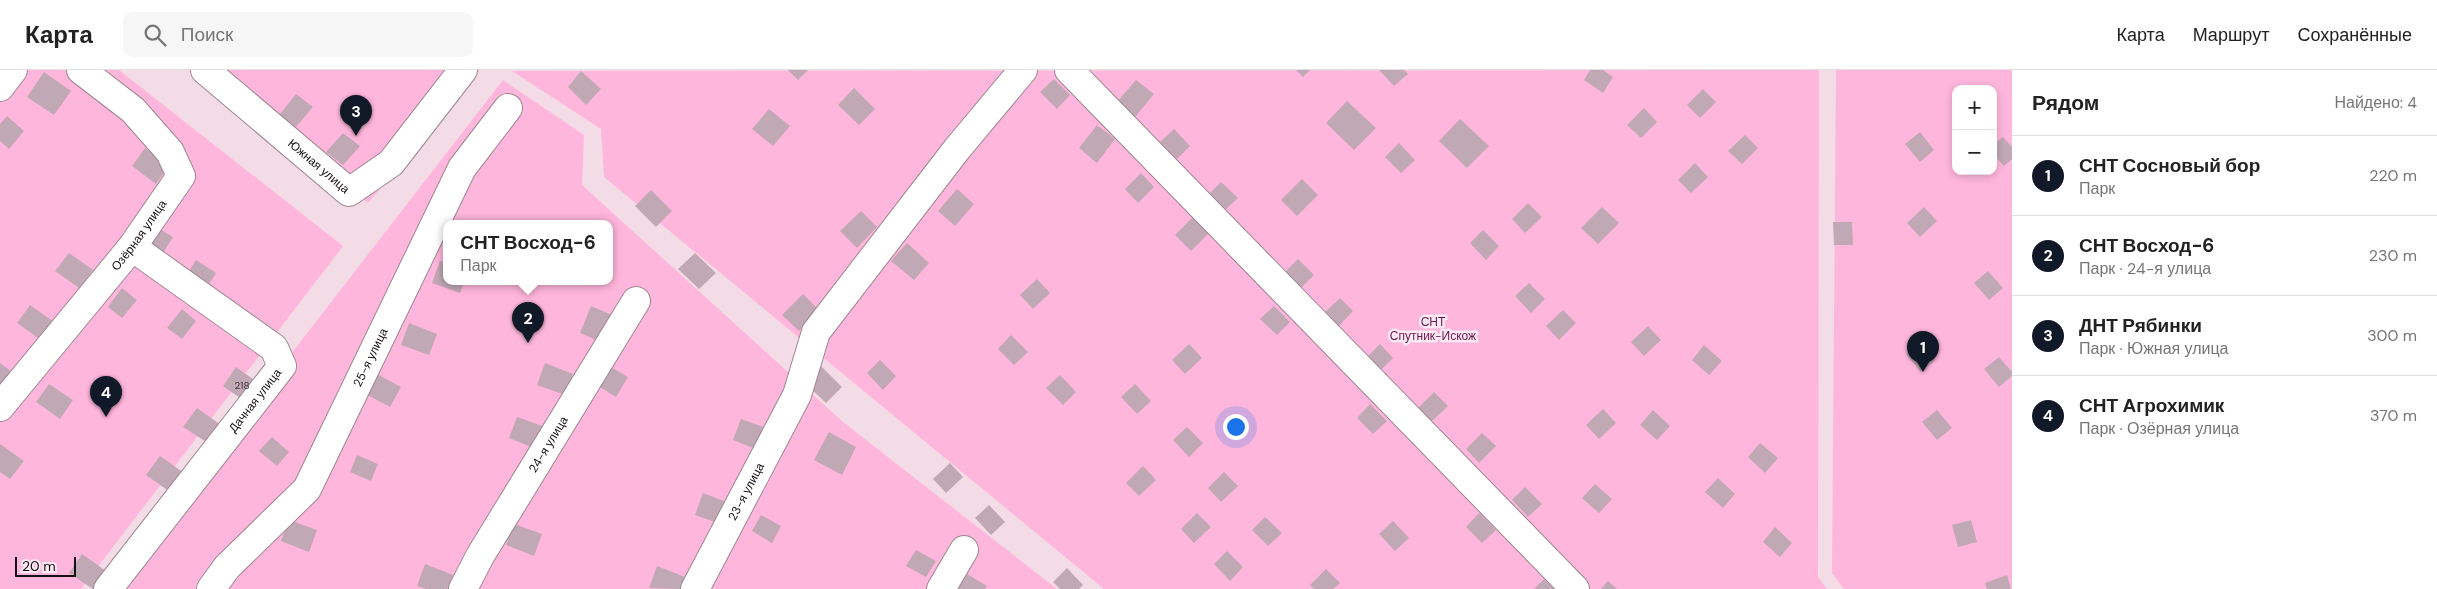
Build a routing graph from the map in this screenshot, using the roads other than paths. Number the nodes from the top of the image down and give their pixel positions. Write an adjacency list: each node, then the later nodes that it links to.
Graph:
1 (13, 70): 7 (street)
2 (81, 70): 9 (street, Озёрная улица)
3 (205, 70): 4 (street, Южная улица)
4 (464, 70)
5 (1023, 70): 16 (street, 23-я улица)
6 (1069, 70): 18 (street)
7 (0, 86)
8 (508, 108): 14 (street, 25-я улица)
9 (132, 246): 11 (street, Озёрная улица); 13 (street, Дачная улица)
10 (636, 301): 15 (street, 24-я улица)
11 (0, 407)
12 (964, 550): 17 (street)
13 (108, 589)
14 (212, 589)
15 (463, 589)
16 (695, 589)
17 (941, 589)
18 (1575, 589)

